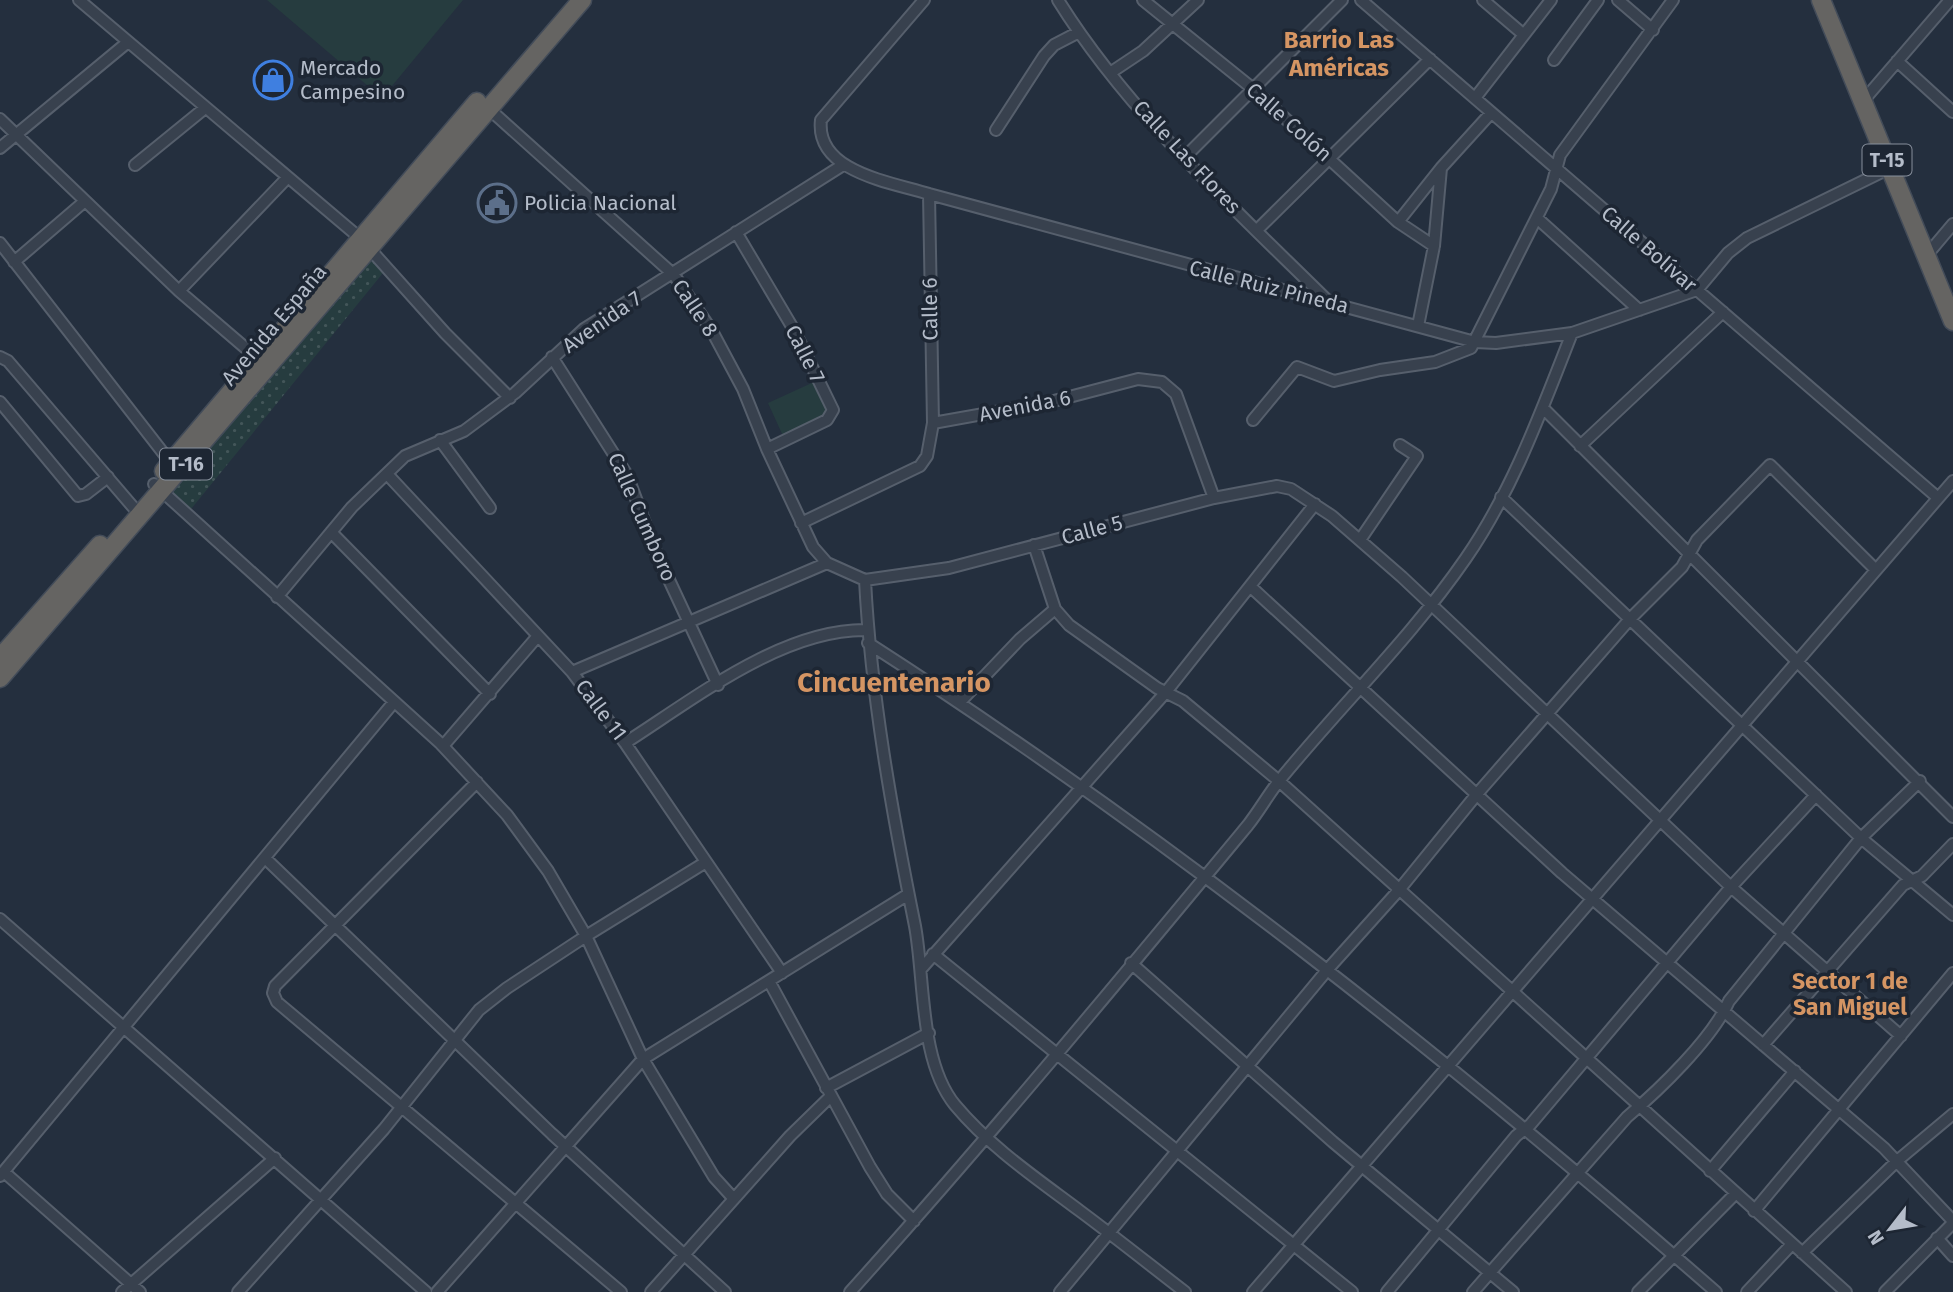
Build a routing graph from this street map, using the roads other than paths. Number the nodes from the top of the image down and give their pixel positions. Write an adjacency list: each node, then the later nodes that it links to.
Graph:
1 (79, 0): 21 (street)
2 (567, 0): 53 (highway, Avenida España / T-16)
3 (582, 0): 30 (highway, Avenida España / T-16)
4 (924, 0): 40 (street)
5 (1058, 0): 19 (street, Calle Las Flores)
6 (1143, 0): 17 (street, Calle Colón)
7 (1198, 0): 17 (street)
8 (1342, 0): 26 (street)
9 (1361, 0): 22 (street, Calle Bolívar)
10 (1483, 0): 20 (street)
11 (1550, 0): 20 (street)
12 (1598, 0): 23 (street)
13 (1618, 0): 18 (street)
14 (1673, 0): 18 (street)
15 (1821, 0): 28 (highway, T-15)
16 (1950, 0): 24 (street)
17 (1174, 25): 25 (street); 26 (street, Calle Colón)
18 (1653, 30): 43 (street)
19 (1079, 32): 25 (street, Calle Las Flores); 34 (street)
20 (1524, 35): 27 (street)
21 (128, 42): 29 (street); 35 (street)
22 (1430, 58): 27 (street, Calle Bolívar); 38 (street)
23 (1554, 60)
24 (1897, 61): 28 (street); 31 (street)
25 (1110, 73): 37 (street, Calle Las Flores)
26 (1252, 89): 37 (street); 38 (street, Calle Colón)
27 (1475, 98): 32 (street, Calle Bolívar)
28 (1863, 101): 42 (highway, T-15)
29 (205, 108): 39 (street); 44 (street)
30 (488, 108): 53 (highway, Avenida España / T-16); 57 (street, Calle 8)
31 (1953, 112)
32 (1491, 113): 41 (street); 43 (street, Calle Bolívar)
33 (0, 120): 35 (street)
34 (996, 130)
35 (16, 135): 36 (street); 46 (street)
36 (0, 148)
37 (1185, 156): 50 (street, Calle Las Flores)
38 (1328, 158): 48 (street, Calle Colón); 50 (street)
39 (135, 165)
40 (843, 165): 45 (street, Calle Ruiz Pineda); 51 (street, Avenida 7)
41 (1441, 168): 48 (street); 54 (street)
42 (1890, 168): 55 (highway, T-15); 58 (street)
43 (1555, 169): 47 (street); 58 (street, Calle Bolívar)
44 (288, 177): 53 (street); 59 (street)
45 (929, 194): 60 (street, Calle Ruiz Pineda); 74 (street, Calle 6)
46 (85, 201): 56 (street); 59 (street)
47 (1538, 219): 61 (street); 66 (street)
48 (1398, 222): 54 (street, Calle Colón)
49 (1952, 227): 55 (street)
50 (1257, 230): 60 (street, Calle Las Flores)
51 (736, 232): 57 (street, Avenida 7); 78 (street, Calle 7)
52 (0, 243): 56 (street)
53 (364, 243): 69 (highway, Avenida España / T-16); 70 (street)
54 (1434, 246): 64 (street)
55 (1926, 256): 63 (highway, T-15)
56 (14, 262): 79 (street)
57 (674, 275): 68 (street, Avenida 7); 78 (street, Calle 8)
58 (1697, 290): 61 (street, Calle Ruiz Pineda); 62 (street, Calle Bolívar)
59 (179, 291): 69 (street)
60 (1329, 302): 64 (street, Calle Ruiz Pineda)
61 (1639, 310): 65 (street, Calle Ruiz Pineda)
62 (1723, 312): 77 (street); 85 (street, Calle Bolívar)
63 (1953, 321)
64 (1418, 326): 66 (street, Calle Ruiz Pineda)
65 (1572, 333): 66 (street, Calle Ruiz Pineda); 72 (street)
66 (1475, 342): 73 (street)
67 (0, 356): 81 (street)
68 (552, 357): 70 (street, Avenida 7); 103 (street, Calle Cumboro)
69 (262, 362): 79 (highway, Avenida España / T-16); 83 (highway, Avenida España / T-16)
70 (510, 398): 75 (street, Avenida 7)
71 (0, 402): 81 (street)
72 (1543, 408): 77 (street); 84 (street)
73 (1253, 420)
74 (933, 423): 86 (street, Avenida 6); 90 (street)
75 (440, 440): 80 (street, Avenida 7); 89 (street)
76 (1400, 445): 92 (street)
77 (1580, 446): 94 (street)
78 (767, 449): 90 (street, Calle 8)
79 (171, 463): 83 (highway, Avenida España / T-16)
80 (387, 474): 91 (street, Avenida 7); 105 (street, Calle 11)
81 (107, 477): 88 (street)
82 (1953, 481): 85 (street)
83 (158, 488): 88 (highway, Avenida España / T-16); 99 (street); 110 (highway, Avenida España / T-16)
84 (1501, 497): 100 (street); 102 (street)
85 (1937, 497): 96 (street)
86 (1214, 498): 87 (street, Calle 5); 93 (street, Calle 5)
87 (1315, 504): 92 (street, Calle 5); 98 (street)
88 (133, 507): 107 (highway, Avenida España / T-16)
89 (490, 508)
90 (801, 523): 95 (street, Calle 8)
91 (331, 532): 99 (street, Avenida 7); 114 (street)
92 (1360, 540): 100 (street, Calle 5)
93 (1034, 545): 97 (street, Calle 5); 101 (street)
94 (1689, 555): 96 (street); 102 (street); 108 (street)
95 (827, 563): 97 (street); 103 (street)
96 (1875, 569): 108 (street)
97 (865, 580): 104 (street)
98 (1252, 588): 112 (street); 113 (street)
99 (277, 597): 115 (street)
100 (1430, 604): 112 (street); 117 (street, Calle 5)
101 (1055, 609): 113 (street); 116 (street)
102 (1630, 619): 117 (street); 118 (street)
103 (689, 623): 109 (street); 111 (street, Calle Cumboro)
104 (866, 630): 106 (street); 111 (street)
105 (537, 637): 109 (street, Calle 11); 114 (street)
106 (868, 643): 116 (street); 137 (street)
107 (0, 658)
108 (1796, 661): 118 (street); 121 (street)
109 (572, 672): 119 (street, Calle 11)
110 (0, 678)
111 (718, 684): 119 (street)
112 (1361, 687): 123 (street); 125 (street)
113 (1166, 692): 123 (street); 124 (street)
114 (490, 694): 120 (street)
115 (394, 702): 120 (street); 131 (street)
116 (960, 702): 124 (street)
117 (1549, 713): 125 (street); 128 (street, Calle 5)
118 (1741, 724): 126 (street); 128 (street)
119 (625, 743): 132 (street, Calle 11)
120 (443, 746): 122 (street)
121 (1920, 781): 127 (street); 129 (street)
122 (477, 782): 141 (street); 143 (street)
123 (1279, 782): 133 (street); 136 (street)
124 (1083, 789): 133 (street); 144 (street)
125 (1477, 794): 136 (street); 138 (street)
126 (1816, 795): 129 (street); 135 (street)
127 (1953, 817)
128 (1659, 819): 135 (street, Calle 5); 138 (street)
129 (1861, 838): 134 (street); 142 (street)
130 (1953, 844): 134 (street)
131 (265, 858): 141 (street); 155 (street)
132 (706, 862): 143 (street); 149 (street, Calle 11)
133 (1203, 876): 145 (street); 148 (street)
134 (1911, 880): 139 (street); 150 (street)
135 (1731, 887): 142 (street, Calle 5); 146 (street)
136 (1399, 890): 148 (street); 153 (street)
137 (907, 895): 147 (street); 149 (street)
138 (1591, 898): 146 (street); 153 (street)
139 (1953, 915)
140 (0, 919): 155 (street)
141 (337, 925): 158 (street); 167 (street)
142 (1785, 934): 150 (street, Calle 5); 154 (street)
143 (586, 936): 158 (street); 161 (street)
144 (933, 954): 147 (street); 160 (street)
145 (1131, 962): 160 (street); 163 (street)
146 (1668, 962): 154 (street); 162 (street)
147 (920, 969): 156 (street)
148 (1328, 969): 163 (street); 164 (street)
149 (782, 973): 152 (street)
150 (1829, 973): 157 (street, Calle 5); 159 (street)
151 (1953, 973): 157 (street)
152 (769, 981): 161 (street); 166 (street)
153 (1511, 991): 162 (street); 164 (street)
154 (1725, 1011): 159 (street); 168 (street)
155 (122, 1028): 175 (street); 179 (street)
156 (929, 1033): 166 (street); 172 (street)
157 (1901, 1036): 169 (street)
158 (455, 1041): 167 (street); 173 (street)
159 (1763, 1045): 165 (street)
160 (1056, 1057): 172 (street); 174 (street)
161 (643, 1059): 173 (street); 183 (street)
162 (1586, 1060): 168 (street); 171 (street)
163 (1247, 1067): 174 (street); 177 (street)
164 (1447, 1067): 171 (street); 177 (street)
165 (1796, 1071): 169 (street); 178 (street)
166 (829, 1092): 183 (street); 186 (street)
167 (403, 1106): 182 (street); 184 (street)
168 (1638, 1107): 178 (street); 180 (street)
169 (1840, 1108): 176 (street); 185 (street)
170 (1953, 1114): 176 (street)
171 (1524, 1130): 180 (street); 188 (street)
172 (987, 1139): 186 (street); 189 (street)
173 (566, 1146): 184 (street); 194 (street)
174 (1177, 1151): 189 (street); 191 (street)
175 (275, 1158): 182 (street); 198 (street)
176 (1897, 1161): 187 (street); 193 (street)
177 (1362, 1166): 188 (street); 191 (street)
178 (1710, 1171): 181 (street)
179 (2, 1174): 198 (street)
180 (1576, 1174): 195 (street); 197 (street)
181 (1735, 1194): 185 (street); 195 (street)
182 (323, 1199): 201 (street); 202 (street)
183 (734, 1199): 194 (street)
184 (515, 1204): 203 (street); 204 (street)
185 (1754, 1211): 192 (street)
186 (914, 1221): 207 (street)
187 (1953, 1222): 190 (street)
188 (1440, 1230): 197 (street); 212 (street)
189 (1109, 1233): 208 (street); 209 (street)
190 (1937, 1238): 196 (street); 219 (street)
191 (1294, 1244): 210 (street); 211 (street)
192 (1792, 1244): 193 (street); 217 (street)
193 (1802, 1253): 218 (street)
194 (684, 1255): 205 (street); 206 (street)
195 (1674, 1255): 215 (street); 216 (street)
196 (1953, 1256)
197 (1490, 1272): 213 (street); 214 (street)
198 (130, 1283): 199 (street); 200 (street)
199 (122, 1292)
200 (140, 1292)
201 (238, 1292)
202 (426, 1292)
203 (437, 1292)
204 (621, 1292)
205 (651, 1292)
206 (725, 1292)
207 (850, 1292)
208 (1060, 1292)
209 (1185, 1292)
210 (1253, 1292)
211 (1352, 1292)
212 (1387, 1292)
213 (1472, 1292)
214 (1513, 1292)
215 (1638, 1292)
216 (1716, 1292)
217 (1747, 1292)
218 (1846, 1292)
219 (1885, 1292)

